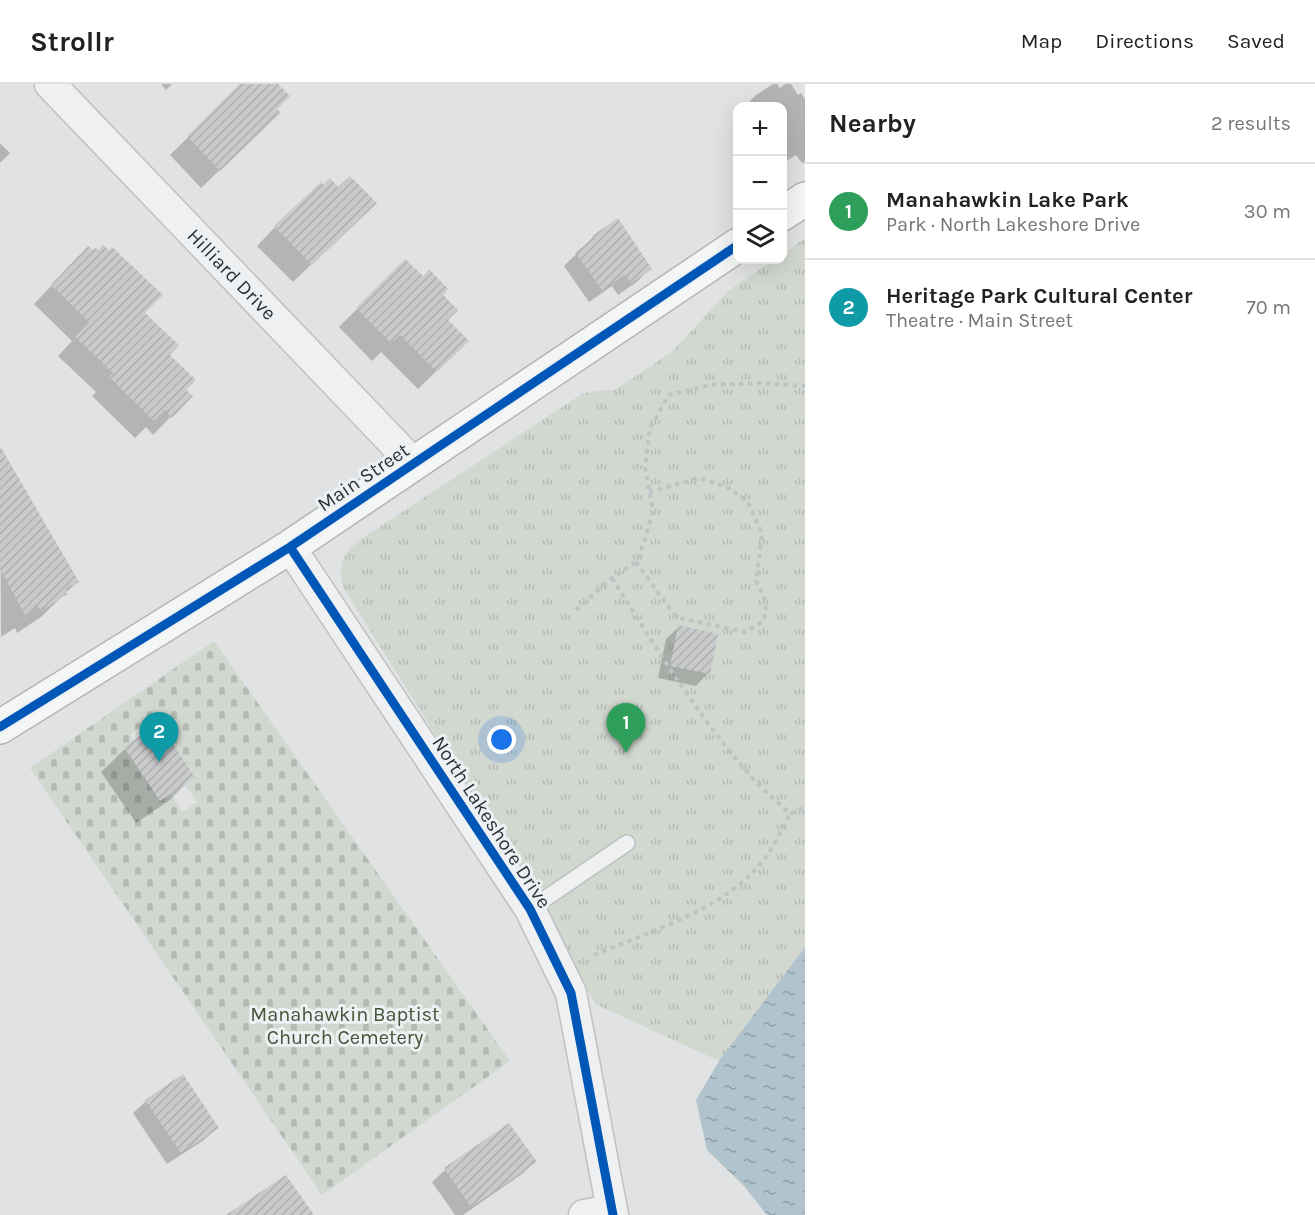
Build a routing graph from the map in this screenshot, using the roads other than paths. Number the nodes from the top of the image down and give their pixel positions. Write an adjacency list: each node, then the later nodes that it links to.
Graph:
1 (50, 84): 5 (street, Hilliard Drive)
2 (805, 199): 3 (highway)
3 (787, 211)
4 (733, 248): 5 (highway, Main Street)
5 (414, 464): 6 (highway, Main Street)
6 (290, 547): 7 (highway, Main Street); 9 (street, North Lakeshore Drive)
7 (2, 721)
8 (627, 843): 9 (lane)
9 (530, 909): 10 (street, North Lakeshore Drive)
10 (603, 1213)

